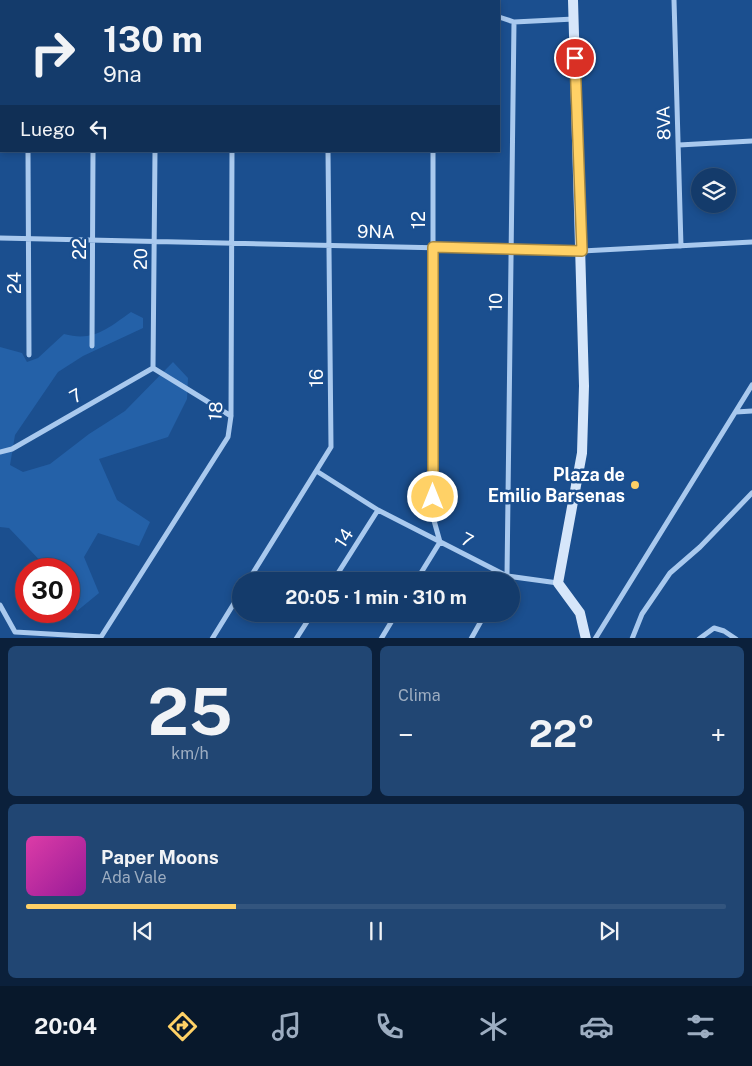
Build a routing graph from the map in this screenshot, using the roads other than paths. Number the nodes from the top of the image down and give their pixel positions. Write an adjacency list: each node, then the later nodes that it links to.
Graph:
1 (573, 0): 4 (street)
2 (674, 0): 7 (street, 8VA)
3 (500, 17): 5 (street)
4 (574, 19): 5 (street); 24 (street)
5 (514, 22): 23 (street, 10)
6 (752, 141): 7 (street)
7 (679, 144): 21 (street, 8VA)
8 (28, 152): 15 (street, 24)
9 (93, 152): 16 (street, 22)
10 (155, 152): 17 (street, 20)
11 (232, 152): 19 (street, 18)
12 (328, 152): 20 (street, 16)
13 (433, 152): 22 (street, 12)
14 (0, 238): 15 (street, 9NA)
15 (28, 238): 16 (street, 9NA); 26 (street, 24)
16 (94, 240): 17 (street, 9NA); 25 (street, 22)
17 (155, 242): 19 (street, 9NA); 27 (street, 20)
18 (752, 242): 21 (street, 9NA)
19 (232, 243): 20 (street, 9NA); 31 (street, 18)
20 (330, 245): 22 (street, 9NA); 33 (street, 16)
21 (681, 246): 24 (street, 9NA)
22 (433, 247): 23 (street, 9NA); 36 (street, 12)
23 (510, 249): 24 (street, 9NA); 41 (street, 10)
24 (582, 251): 43 (street)
25 (92, 346)
26 (29, 355)
27 (153, 368): 31 (street); 32 (street, 7)
28 (752, 385): 30 (street)
29 (752, 411): 30 (street)
30 (736, 412): 55 (street)
31 (231, 416): 49 (street, 18)
32 (0, 452)
33 (318, 472): 35 (street, 7); 37 (street, 16)
34 (752, 493): 56 (street)
35 (378, 510): 36 (street, 7); 38 (street, 14)
36 (440, 542): 39 (street); 40 (street, 7)
37 (254, 572)
38 (339, 572)
39 (422, 572)
40 (499, 572)
41 (507, 572)
42 (520, 578): 43 (street, 7)
43 (558, 583): 54 (street)
44 (0, 605): 49 (street)
45 (232, 606): 50 (street)
46 (307, 622): 51 (street)
47 (391, 622): 52 (street)
48 (480, 622): 53 (street)
49 (101, 638)
50 (212, 638)
51 (296, 638)
52 (381, 638)
53 (471, 638)
54 (586, 638)
55 (595, 638)
56 (632, 638)
57 (698, 638): 58 (street)
58 (736, 638)

